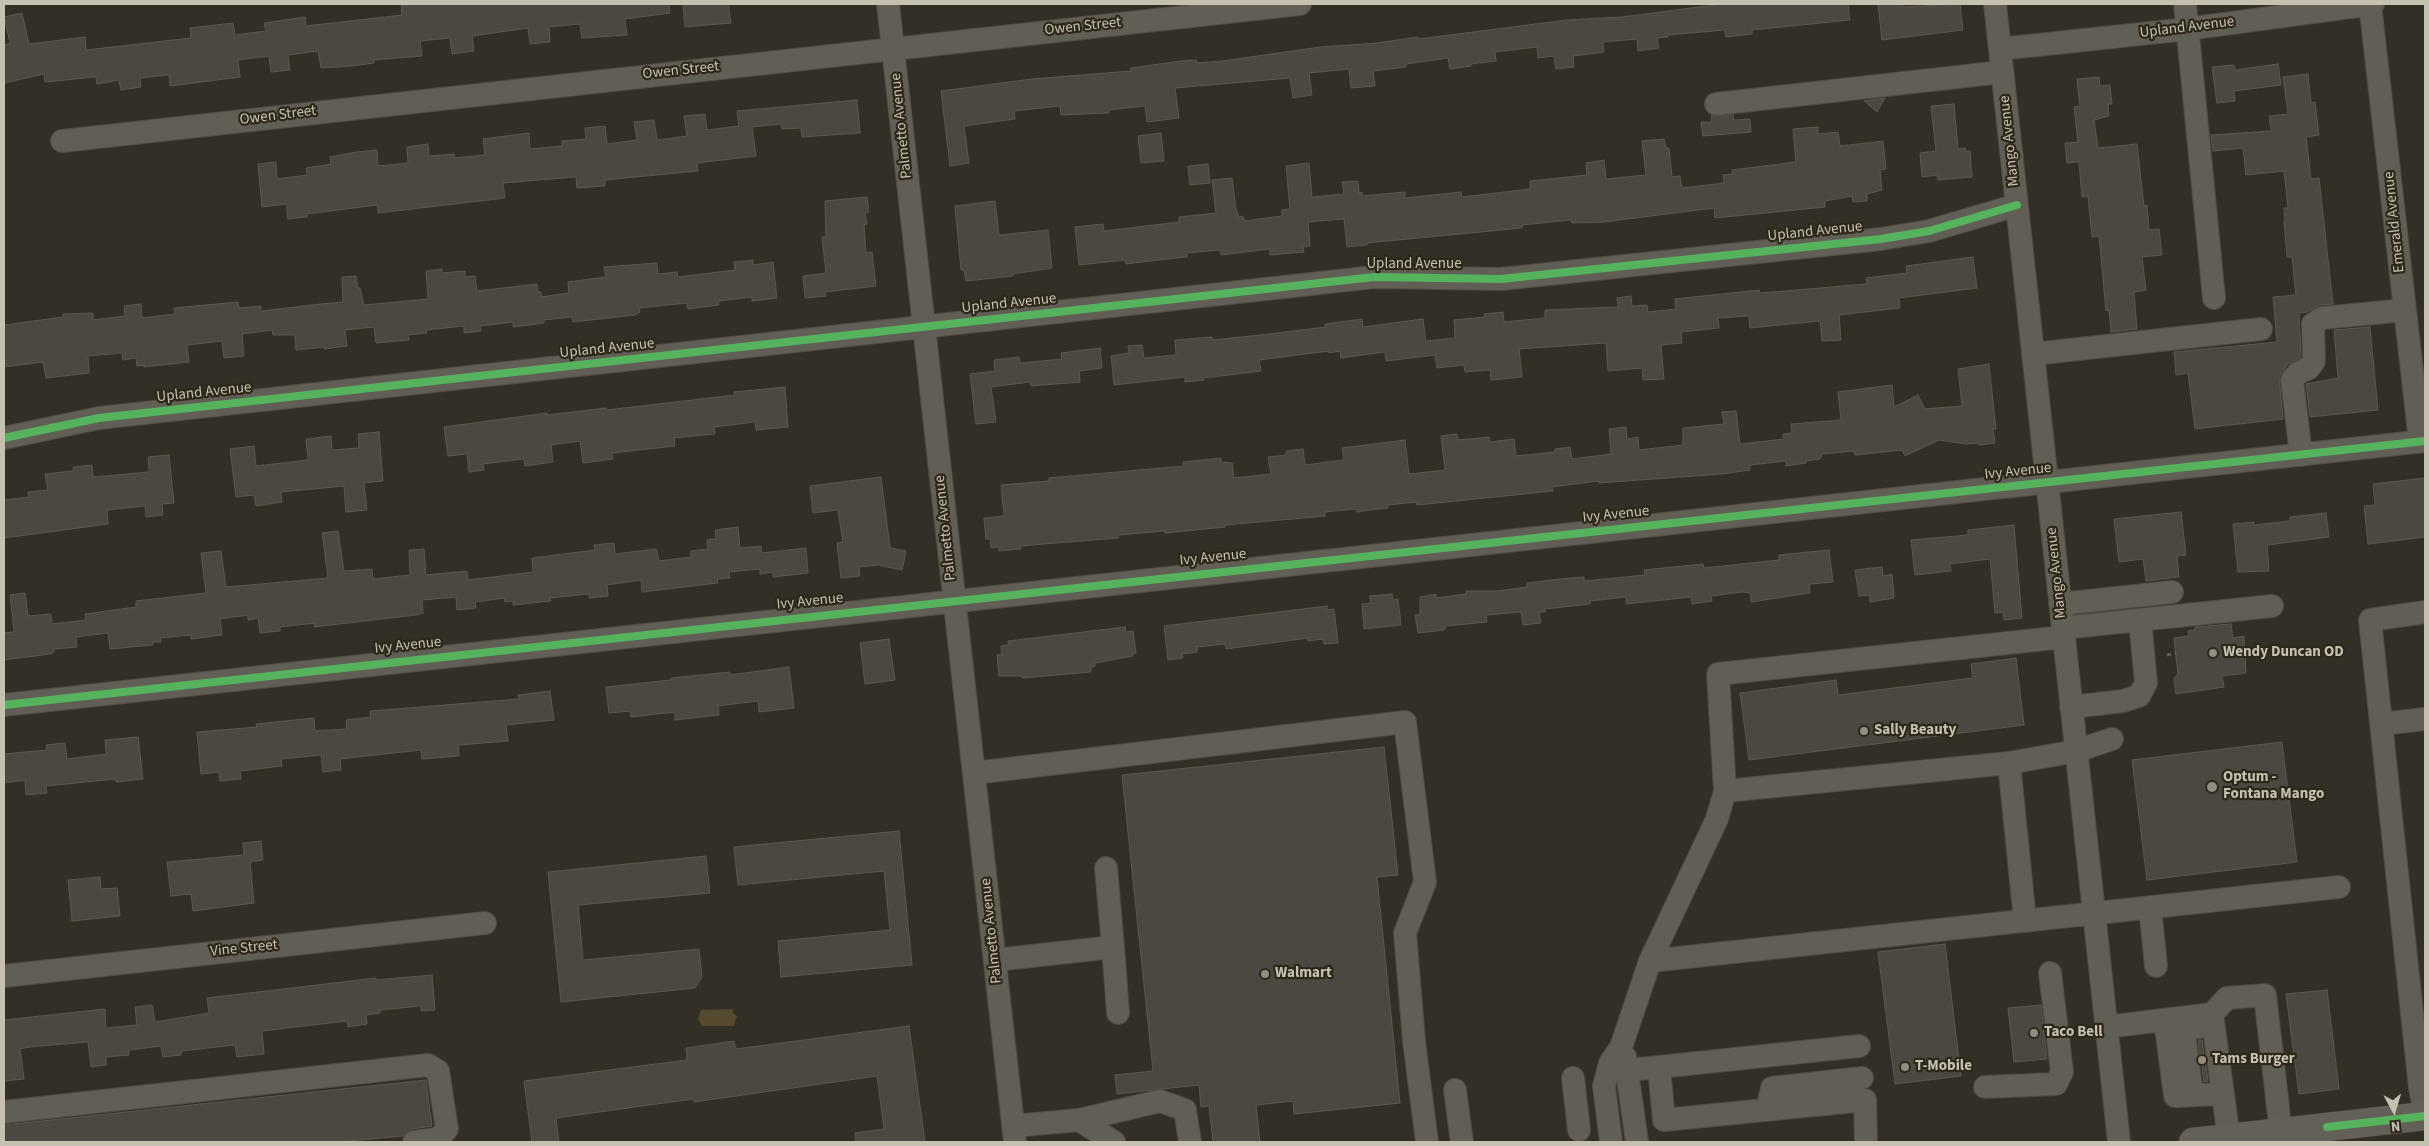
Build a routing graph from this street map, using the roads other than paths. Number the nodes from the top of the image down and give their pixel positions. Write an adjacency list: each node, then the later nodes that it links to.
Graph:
1 (888, 4): 7 (street, Palmetto Avenue)
2 (1300, 4): 7 (street, Owen Street)
3 (1995, 4): 8 (street, Mango Avenue)
4 (2185, 4): 6 (street)
5 (2371, 4): 6 (street, Upland Avenue); 14 (street, Emerald Avenue)
6 (2187, 29): 8 (street, Upland Avenue); 13 (street)
7 (893, 48): 11 (street, Owen Street); 15 (street, Palmetto Avenue)
8 (2000, 49): 9 (street, Mango Avenue)
9 (2002, 72): 10 (street); 12 (street, Mango Avenue)
10 (1716, 104)
11 (62, 141)
12 (2017, 205): 15 (street, Upland Avenue); 17 (street, Mango Avenue)
13 (2214, 298)
14 (2404, 310): 19 (street, Emerald Avenue); 20 (street)
15 (924, 327): 18 (street, Upland Avenue); 23 (street, Palmetto Avenue)
16 (2261, 329): 17 (street)
17 (2033, 354): 21 (street, Mango Avenue)
18 (4, 438)
19 (2422, 441): 20 (street, Ivy Avenue)
20 (2301, 455): 21 (street, Ivy Avenue)
21 (2047, 482): 23 (street, Ivy Avenue); 24 (street, Mango Avenue)
22 (2172, 592): 24 (street)
23 (954, 600): 29 (street, Ivy Avenue); 36 (street, Palmetto Avenue)
24 (2060, 604): 28 (street, Mango Avenue)
25 (2272, 606): 27 (street)
26 (2425, 612): 32 (street)
27 (2140, 620): 28 (street); 30 (street)
28 (2063, 633): 30 (street, Mango Avenue); 37 (street)
29 (4, 705)
30 (2071, 707): 34 (street, Mango Avenue)
31 (2425, 719): 32 (street)
32 (2381, 724): 66 (street)
33 (2112, 739): 34 (street)
34 (2076, 751): 35 (street); 41 (street, Mango Avenue)
35 (2009, 763): 37 (street); 42 (street)
36 (974, 773): 45 (street, Palmetto Avenue); 75 (street)
37 (1725, 790): 46 (street)
38 (1106, 868): 44 (street)
39 (2339, 887): 40 (street)
40 (2150, 907): 41 (street); 47 (street)
41 (2094, 913): 42 (street); 53 (street, Mango Avenue)
42 (2025, 920): 46 (street)
43 (485, 923): 49 (street, Vine Street)
44 (1113, 947): 45 (street); 50 (street)
45 (995, 960): 70 (street, Palmetto Avenue)
46 (1650, 961): 55 (street)
47 (2156, 966)
48 (2050, 972): 60 (street)
49 (4, 976)
50 (1118, 1013)
51 (2212, 1019): 52 (street); 62 (street); 63 (street); 69 (street)
52 (2165, 1020): 53 (street); 63 (street)
53 (2106, 1028): 80 (street, Mango Avenue)
54 (1859, 1046): 56 (street)
55 (1621, 1047): 57 (street); 77 (street)
56 (1659, 1067): 57 (street); 64 (street)
57 (1628, 1070): 78 (street)
58 (1573, 1078): 68 (street)
59 (1862, 1078): 64 (street)
60 (1985, 1087)
61 (1455, 1090): 76 (street)
62 (2223, 1094): 63 (street); 71 (street)
63 (2192, 1095)
64 (1767, 1110): 79 (street)
65 (4, 1112): 72 (street)
66 (2425, 1115): 69 (main road)
67 (1079, 1120): 70 (street); 73 (street); 74 (street)
68 (1579, 1130)
69 (2281, 1132): 71 (main road)
70 (1014, 1134)
71 (2229, 1138): 81 (main road)
72 (414, 1142)
73 (1114, 1142)
74 (1190, 1142)
75 (1427, 1142)
76 (1462, 1142)
77 (1611, 1142)
78 (1637, 1142)
79 (1866, 1142)
80 (2119, 1142)
81 (2193, 1142)

